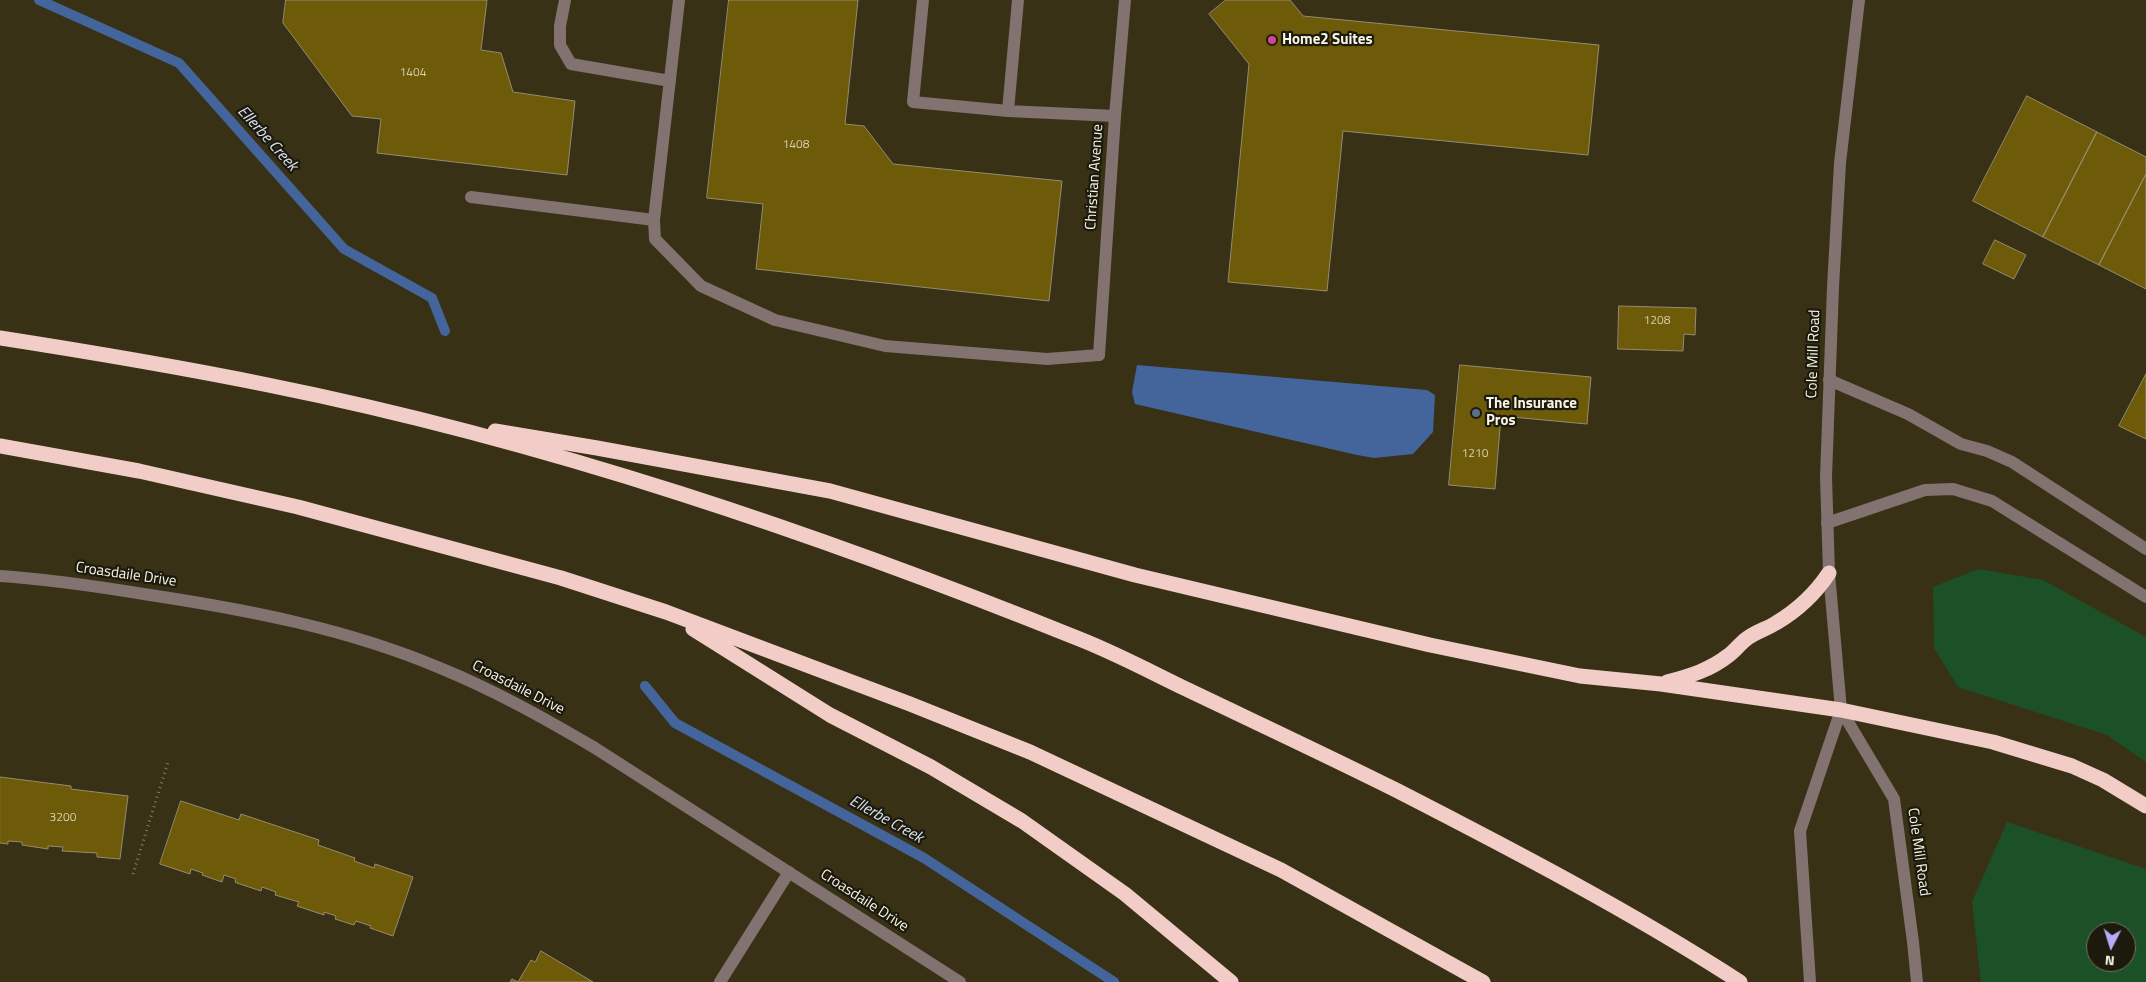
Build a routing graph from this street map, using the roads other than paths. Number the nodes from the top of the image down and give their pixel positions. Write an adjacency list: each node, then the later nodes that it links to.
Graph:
1 (565, 0): 7 (street)
2 (680, 0): 7 (street)
3 (923, 0): 8 (street)
4 (1018, 0): 8 (street)
5 (1125, 0): 9 (street, Christian Avenue)
6 (1859, 0): 13 (street, Cole Mill Road)
7 (670, 81): 11 (street)
8 (1008, 111): 9 (street)
9 (1115, 116): 11 (street, Christian Avenue)
10 (471, 197): 11 (street)
11 (654, 220)
12 (0, 338): 14 (highway)
13 (1829, 380): 16 (street, Cole Mill Road); 17 (street)
14 (414, 419): 22 (highway); 30 (highway)
15 (0, 446): 21 (highway)
16 (1827, 523): 18 (street, Cole Mill Road); 20 (street)
17 (2146, 549)
18 (1829, 573): 22 (highway); 23 (street, Cole Mill Road)
19 (0, 576): 25 (street, Croasdaile Drive)
20 (2146, 597)
21 (666, 612): 28 (highway); 29 (highway)
22 (1661, 684): 23 (highway)
23 (1841, 710): 24 (highway); 31 (street, Cole Mill Road); 32 (street, Cole Mill Road)
24 (2146, 806)
25 (789, 872): 26 (street); 27 (street, Croasdaile Drive)
26 (720, 982)
27 (960, 982)
28 (1231, 982)
29 (1483, 982)
30 (1740, 982)
31 (1810, 982)
32 (1917, 982)

